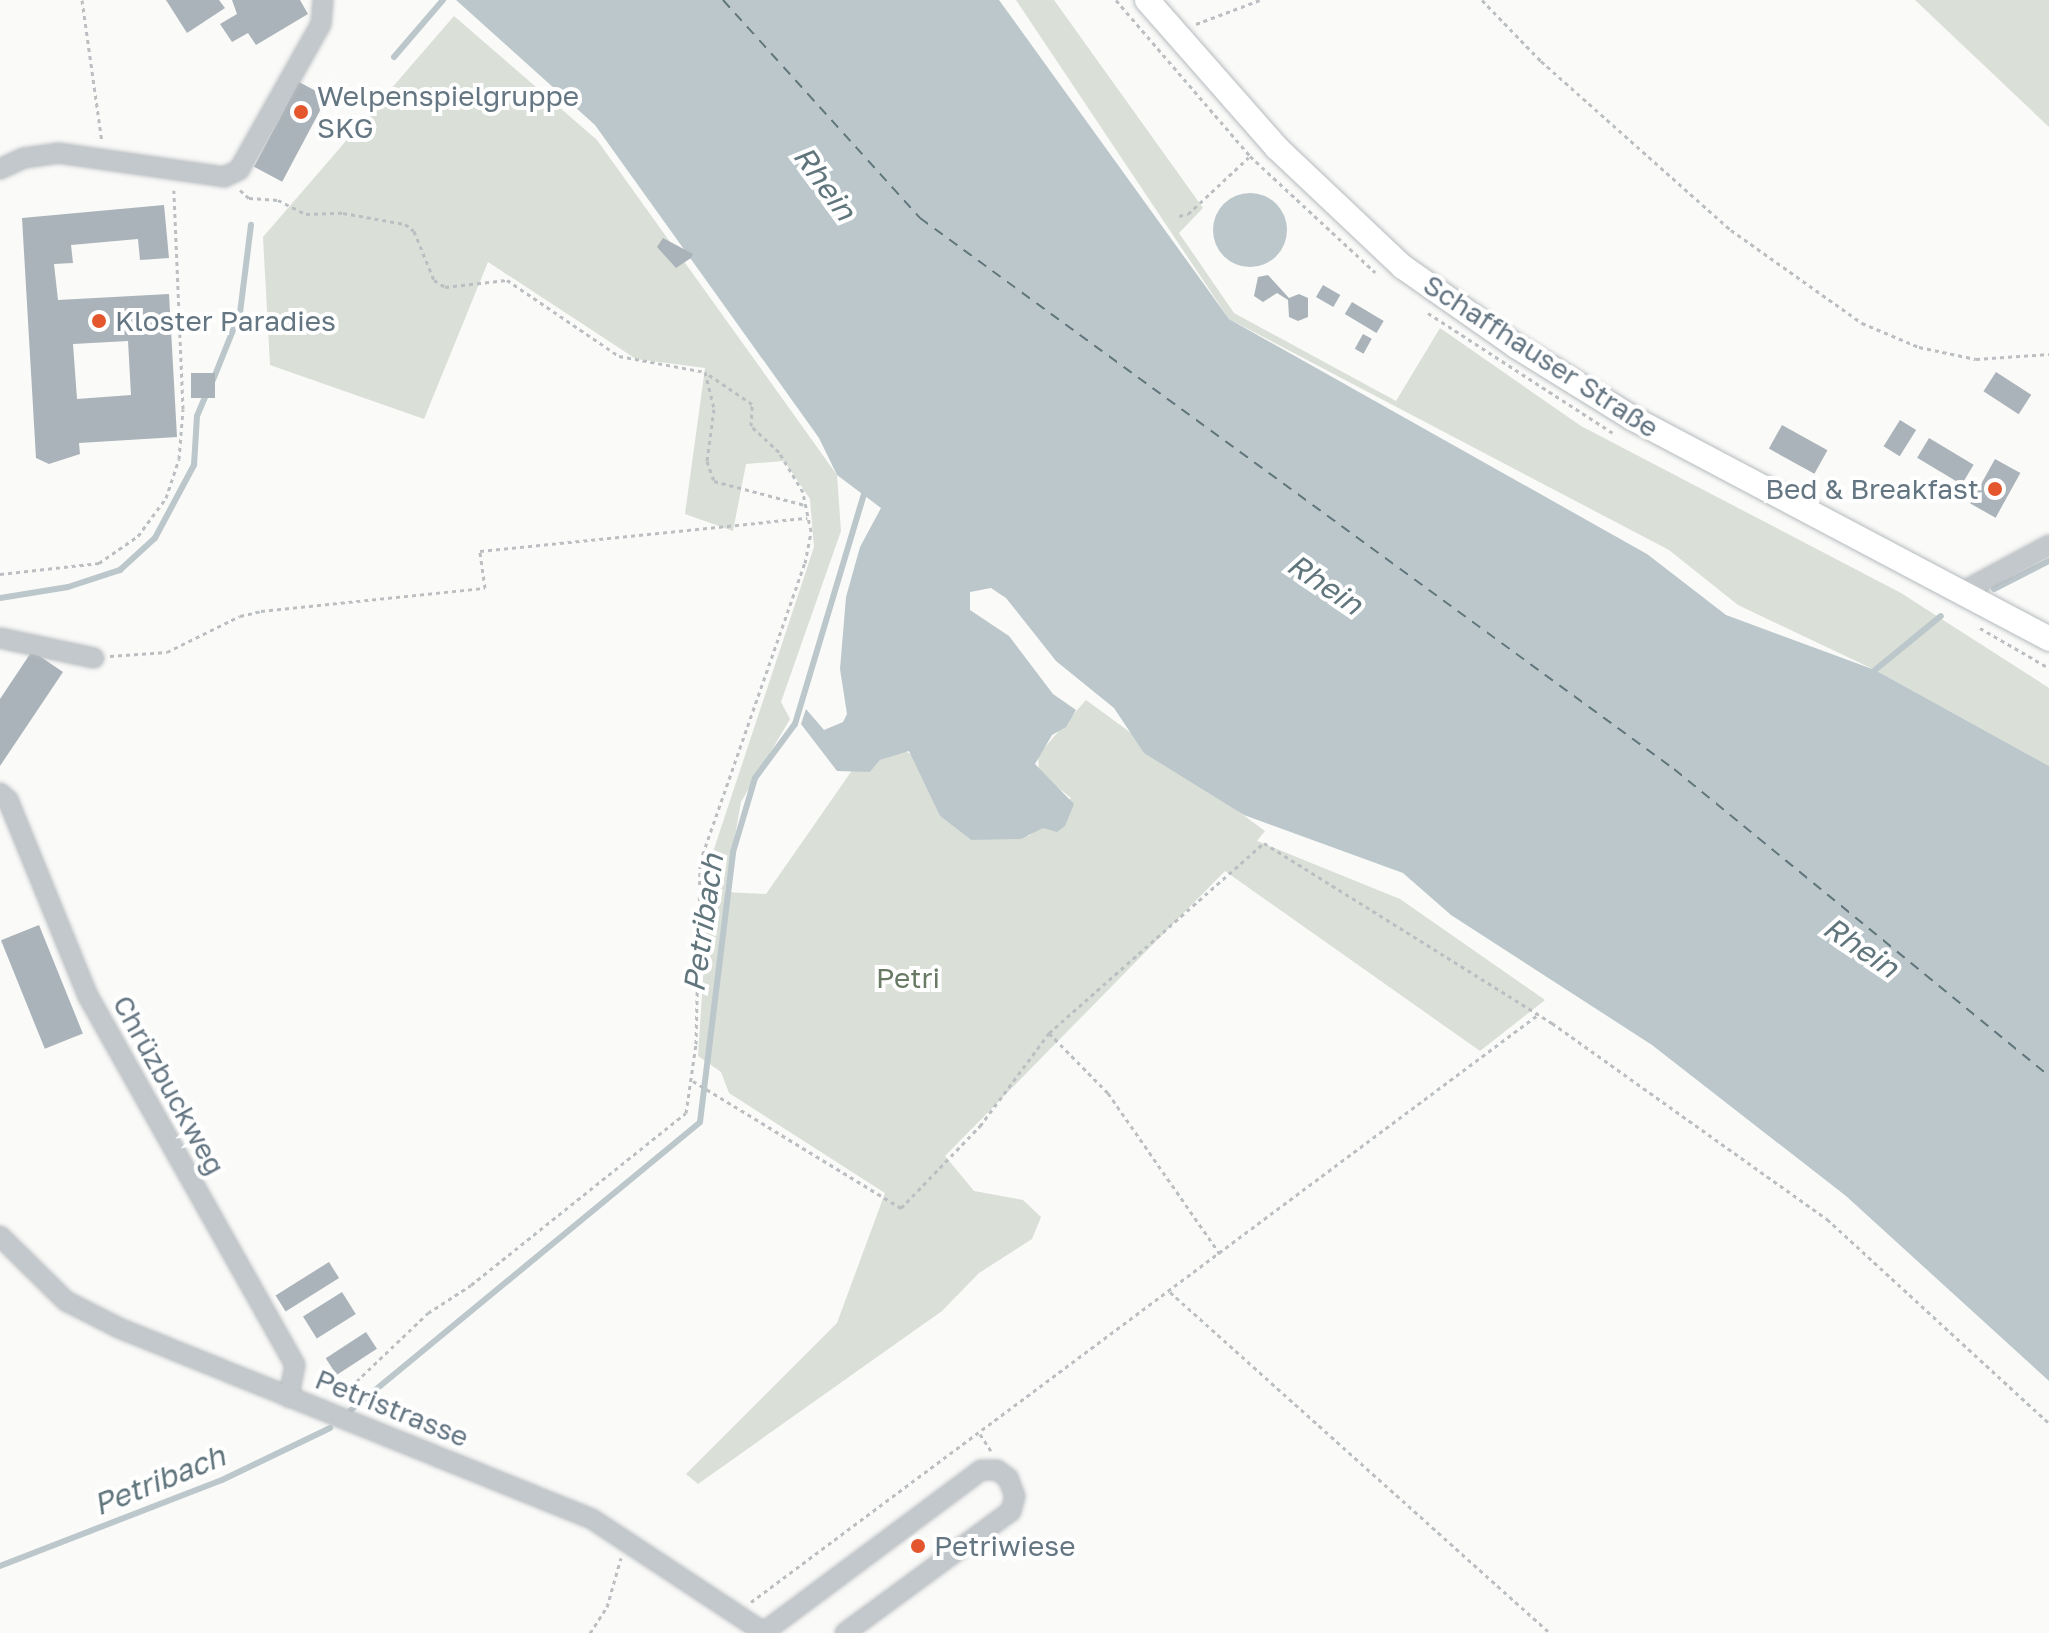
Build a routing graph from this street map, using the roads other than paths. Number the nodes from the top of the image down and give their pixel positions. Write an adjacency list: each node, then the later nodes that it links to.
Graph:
1 (323, 0): 3 (street)
2 (1147, 0): 5 (main road, Schaffhauser Straße)
3 (0, 169)
4 (2049, 545): 5 (street)
5 (1964, 591): 7 (main road, Schaffhauser Straße)
6 (0, 638): 8 (street)
7 (2049, 639)
8 (94, 658)
9 (0, 793): 11 (street, Chrüzbuckweg)
10 (0, 1236): 11 (street, Petristrasse)
11 (289, 1397): 12 (street, Petristrasse)
12 (765, 1633): 13 (street)
13 (845, 1633)

